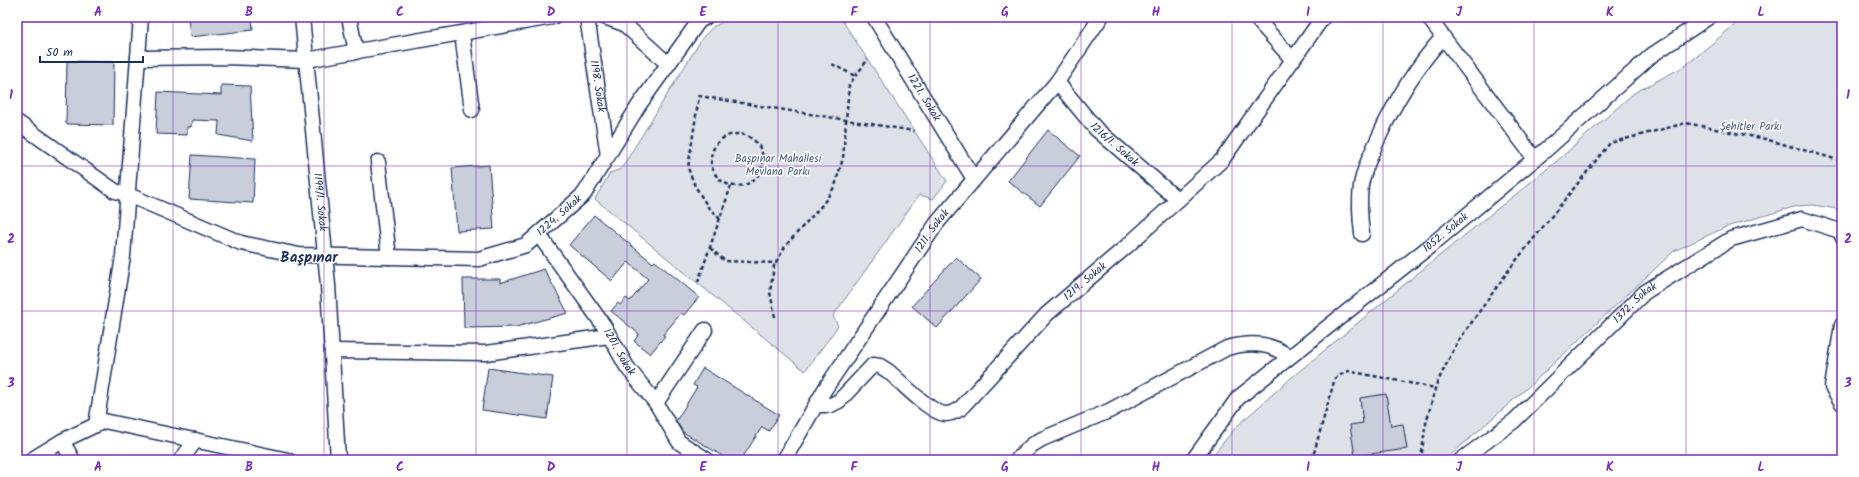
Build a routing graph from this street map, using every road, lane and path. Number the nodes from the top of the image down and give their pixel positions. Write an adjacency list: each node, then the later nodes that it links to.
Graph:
1 (141, 17): 17 (street)
2 (302, 17): 19 (street, 1199/1. Sokak)
3 (349, 17): 16 (street)
4 (553, 17): 14 (street)
5 (587, 17): 29 (street, 1198. Sokak)
6 (604, 17): 21 (street)
7 (874, 17): 33 (street, 1221. Sokak)
8 (1101, 17): 24 (street, 1211. Sokak)
9 (1255, 17): 20 (street)
10 (1323, 17): 20 (street, 1219. Sokak)
11 (1428, 17): 15 (street)
12 (1709, 17): 30 (street, 1052. Sokak)
13 (701, 18): 21 (street, 1224. Sokak)
14 (462, 34): 16 (street); 25 (street)
15 (1443, 37): 30 (street); 38 (street)
16 (356, 52): 19 (street)
17 (138, 58): 19 (street); 35 (street)
18 (868, 59): 23 (path)
19 (306, 60): 42 (street, 1199/1. Sokak)
20 (1293, 60): 36 (street, 1219. Sokak)
21 (668, 64): 29 (street, 1224. Sokak)
22 (832, 64): 23 (path)
23 (855, 76): 26 (path)
24 (1057, 82): 33 (street, 1211. Sokak); 36 (street, 1216/1. Sokak)
25 (472, 110)
26 (845, 120): 28 (path); 37 (path); 44 (path)
27 (17, 122): 35 (street, 1224. Sokak)
28 (914, 131)
29 (608, 156): 39 (street, 1224. Sokak)
30 (1535, 159): 51 (street, 1052. Sokak)
31 (1842, 160): 52 (path)
32 (378, 162): 43 (street)
33 (974, 179): 55 (street, 1211. Sokak)
34 (731, 186): 34 (path); 37 (path)
35 (126, 194): 42 (street, 1224. Sokak); 56 (street)
36 (1178, 200): 55 (street, 1219. Sokak)
37 (720, 219): 41 (path)
38 (1362, 234)
39 (539, 235): 43 (street, 1224. Sokak); 49 (street, 1201. Sokak)
40 (1842, 236): 71 (street, 1372. Sokak)
41 (710, 248): 44 (path); 45 (path)
42 (324, 255): 43 (street, 1224. Sokak); 50 (street, 1199/1. Sokak)
43 (389, 257)
44 (776, 263): 46 (path)
45 (698, 282)
46 (775, 317)
47 (1842, 325): 54 (street)
48 (705, 330): 53 (street)
49 (609, 336): 50 (street); 53 (street, 1201. Sokak)
50 (332, 351): 64 (street, 1199/1. Sokak)
51 (1289, 357): 67 (street); 68 (street, 1052. Sokak)
52 (1435, 388): 69 (path); 70 (path)
53 (656, 403): 65 (street, 1201. Sokak)
54 (1842, 403)
55 (816, 405): 66 (street, 1211. Sokak)
56 (96, 425): 57 (street); 58 (street)
57 (196, 440): 59 (street); 62 (street)
58 (62, 441): 60 (street); 61 (street)
59 (273, 458): 63 (street)
60 (31, 460)
61 (73, 460)
62 (181, 460)
63 (288, 460)
64 (338, 460)
65 (708, 460)
66 (784, 460)
67 (1018, 460)
68 (1193, 460)
69 (1312, 460)
70 (1421, 460)
71 (1461, 460)

